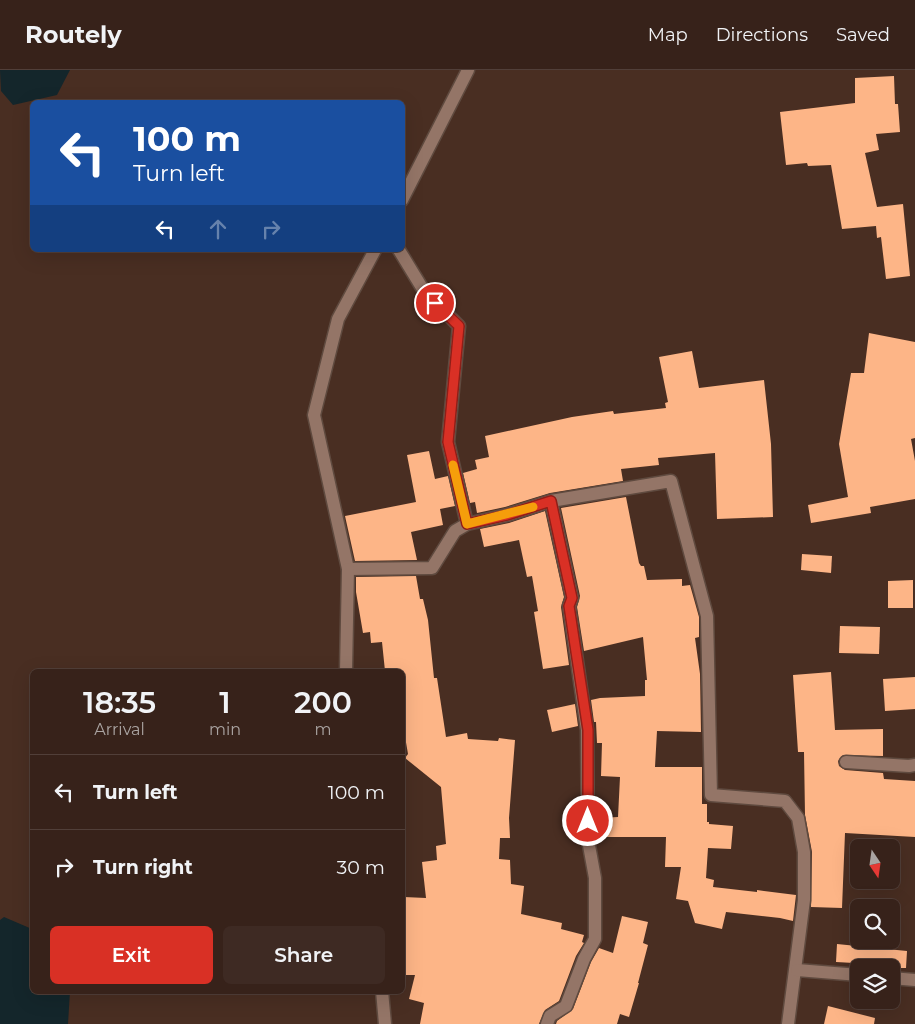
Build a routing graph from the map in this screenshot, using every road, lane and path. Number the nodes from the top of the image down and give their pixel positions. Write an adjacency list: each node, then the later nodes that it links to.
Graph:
1 (468, 70): 2 (street)
2 (405, 194)
3 (374, 252): 7 (street)
4 (400, 252): 6 (street)
5 (551, 501): 6 (street); 11 (street); 17 (street)
6 (467, 524): 7 (street)
7 (348, 569): 8 (street)
8 (346, 669)
9 (846, 762): 10 (street)
10 (915, 765)
11 (796, 970): 12 (street); 18 (street)
12 (850, 974)
13 (900, 979): 14 (street)
14 (915, 980)
15 (382, 994): 16 (street)
16 (385, 1024)
17 (546, 1024)
18 (788, 1024)

